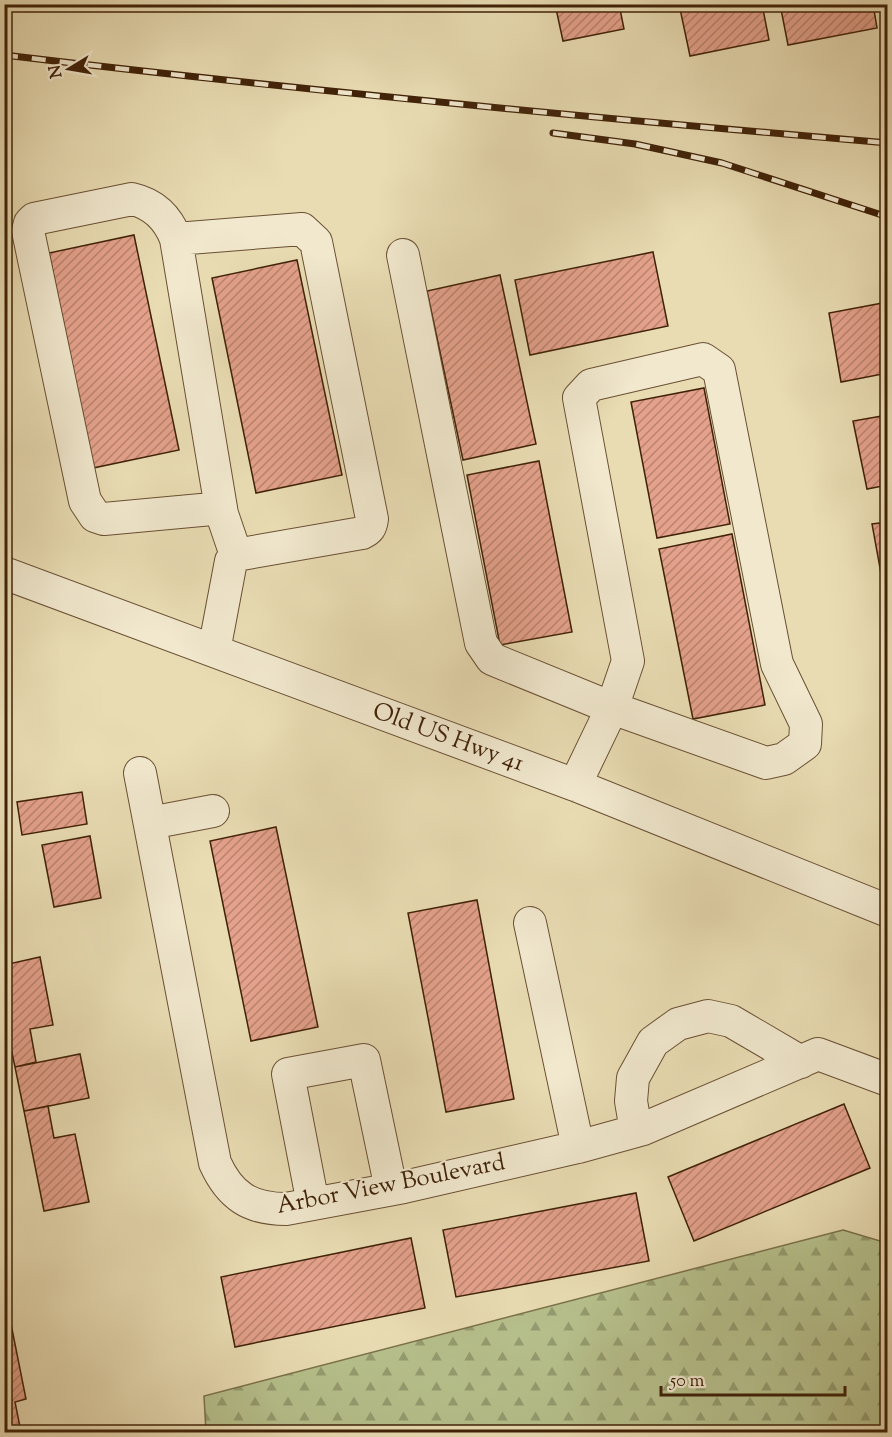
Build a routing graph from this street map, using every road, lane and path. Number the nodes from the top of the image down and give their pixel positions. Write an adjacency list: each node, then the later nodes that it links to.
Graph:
1 (176, 239): 3 (street); 3 (street); 4 (street)
2 (403, 255): 7 (street)
3 (222, 514): 4 (street)
4 (236, 555): 6 (street)
5 (4, 573): 6 (street, Old US Hwy 41)
6 (214, 651): 9 (street, Old US Hwy 41)
7 (612, 708): 7 (street); 9 (street)
8 (141, 773): 11 (street, Arbor View Boulevard)
9 (575, 785): 12 (street, Old US Hwy 41)
10 (213, 811): 11 (street)
11 (150, 823): 19 (street, Arbor View Boulevard)
12 (888, 911)
13 (530, 923): 17 (street)
14 (801, 1062): 15 (street, Arbor View Boulevard); 16 (street, Arbor View Boulevard); 16 (street)
15 (888, 1080)
16 (636, 1131): 17 (street, Arbor View Boulevard)
17 (578, 1147): 18 (street, Arbor View Boulevard)
18 (391, 1189): 19 (street, Arbor View Boulevard); 19 (street)
19 (313, 1204)

